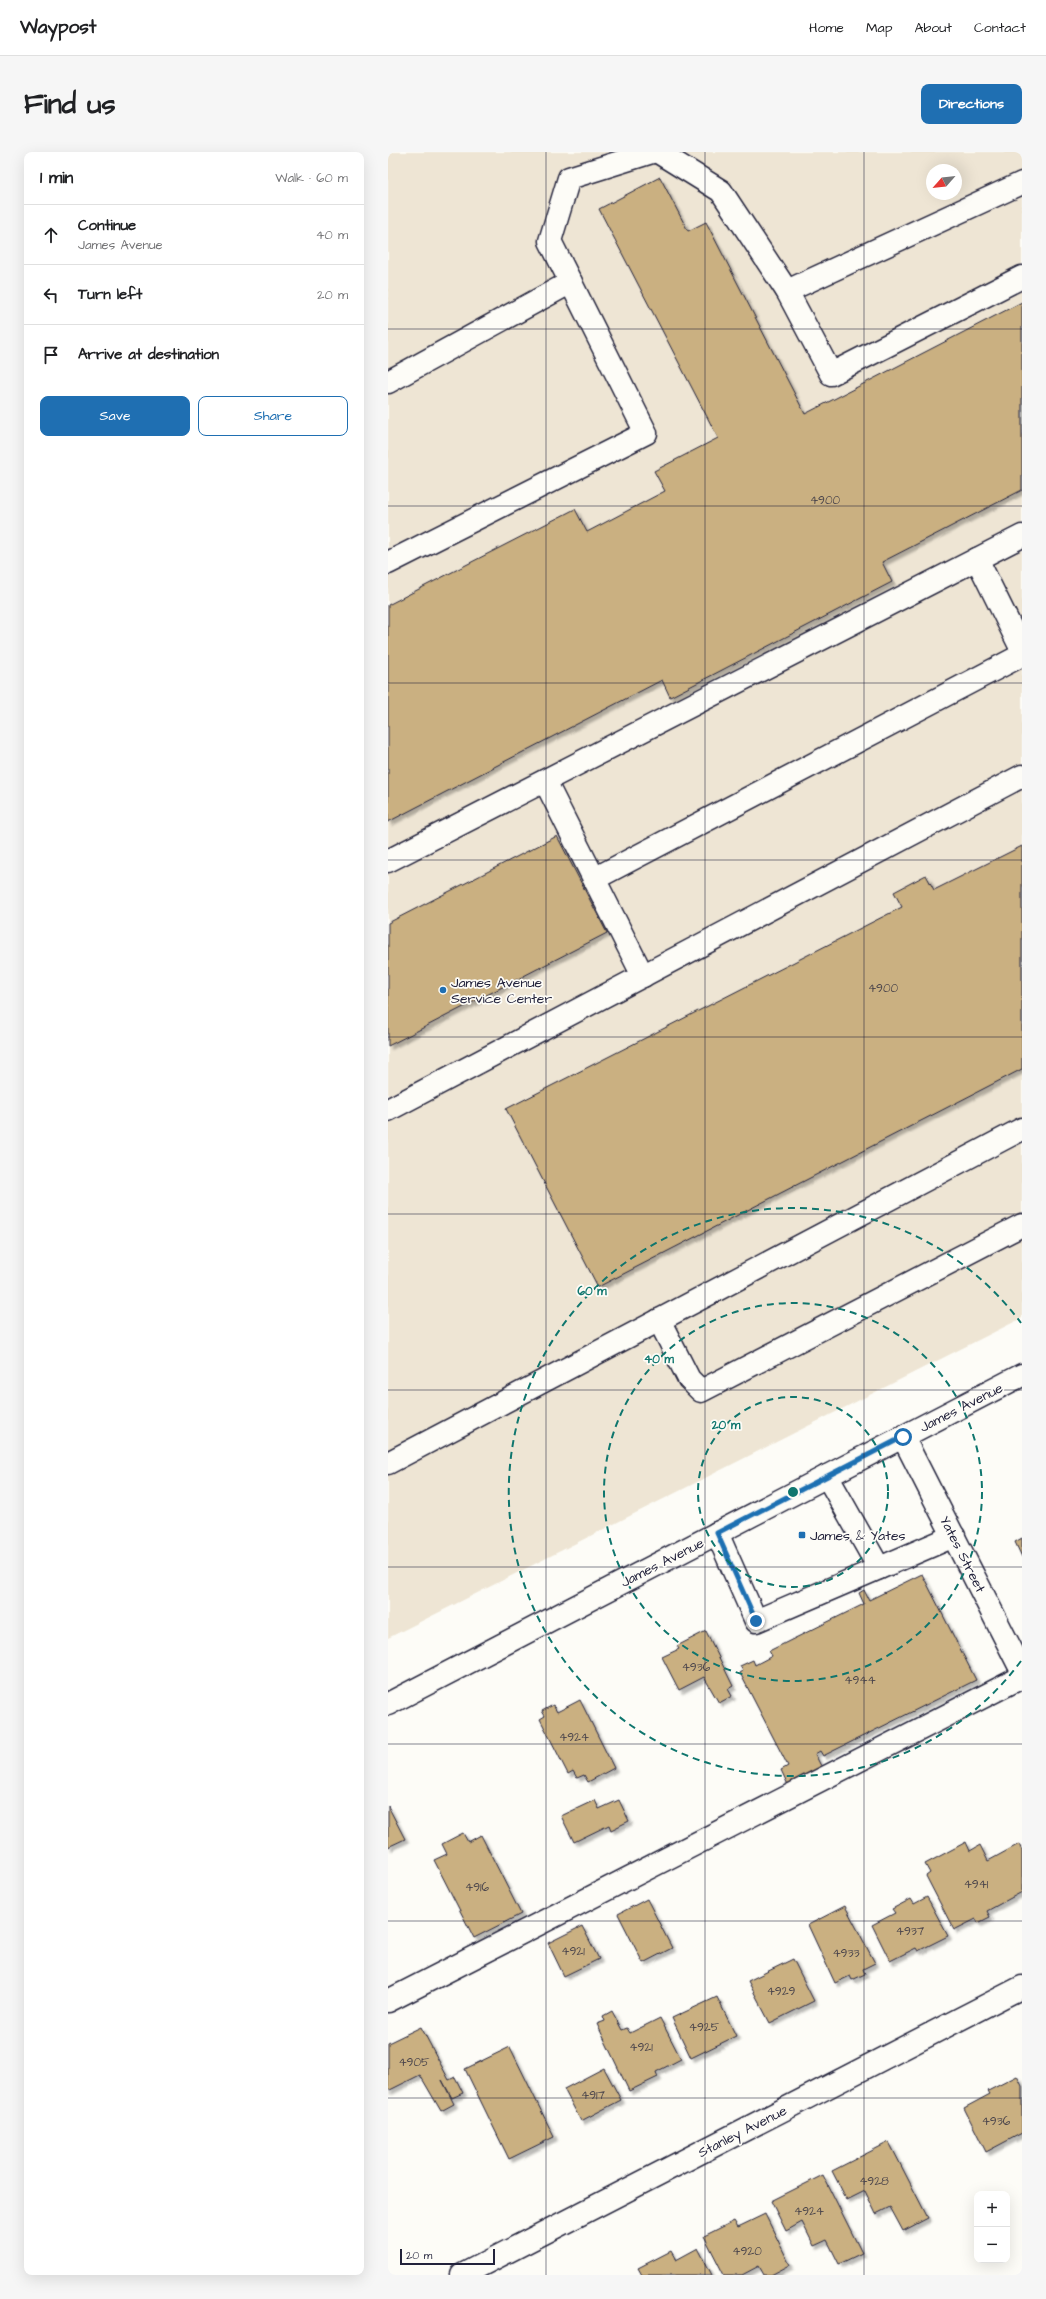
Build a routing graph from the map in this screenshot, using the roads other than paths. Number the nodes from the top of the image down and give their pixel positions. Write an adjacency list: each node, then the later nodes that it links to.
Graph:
1 (652, 152): 5 (street)
2 (658, 152): 6 (street)
3 (1022, 183): 6 (street)
4 (1022, 277): 6 (street)
5 (570, 282): 7 (street); 10 (street)
6 (787, 291)
7 (388, 382)
8 (1022, 536): 9 (street)
9 (977, 559): 11 (street); 14 (street)
10 (388, 563)
11 (1022, 650)
12 (1022, 655): 16 (street)
13 (1022, 776): 17 (street)
14 (545, 781): 15 (street); 16 (street)
15 (388, 861)
16 (594, 879): 17 (street)
17 (643, 976): 18 (street)
18 (388, 1110)
19 (1022, 1129): 21 (street)
20 (1022, 1224): 21 (street)
21 (659, 1320): 24 (street)
22 (1022, 1375): 23 (street, James Avenue)
23 (903, 1437): 25 (street, James Avenue); 27 (street, Yates Street)
24 (388, 1463)
25 (827, 1476): 26 (street, James Avenue); 28 (street)
26 (717, 1533): 28 (street); 31 (street, James Avenue)
27 (954, 1536): 28 (street); 29 (street, Yates Street)
28 (878, 1568)
29 (1022, 1671)
30 (1022, 1678): 33 (street)
31 (388, 1704)
32 (1022, 1988): 34 (street, Stanley Avenue)
33 (388, 2001)
34 (462, 2275)

